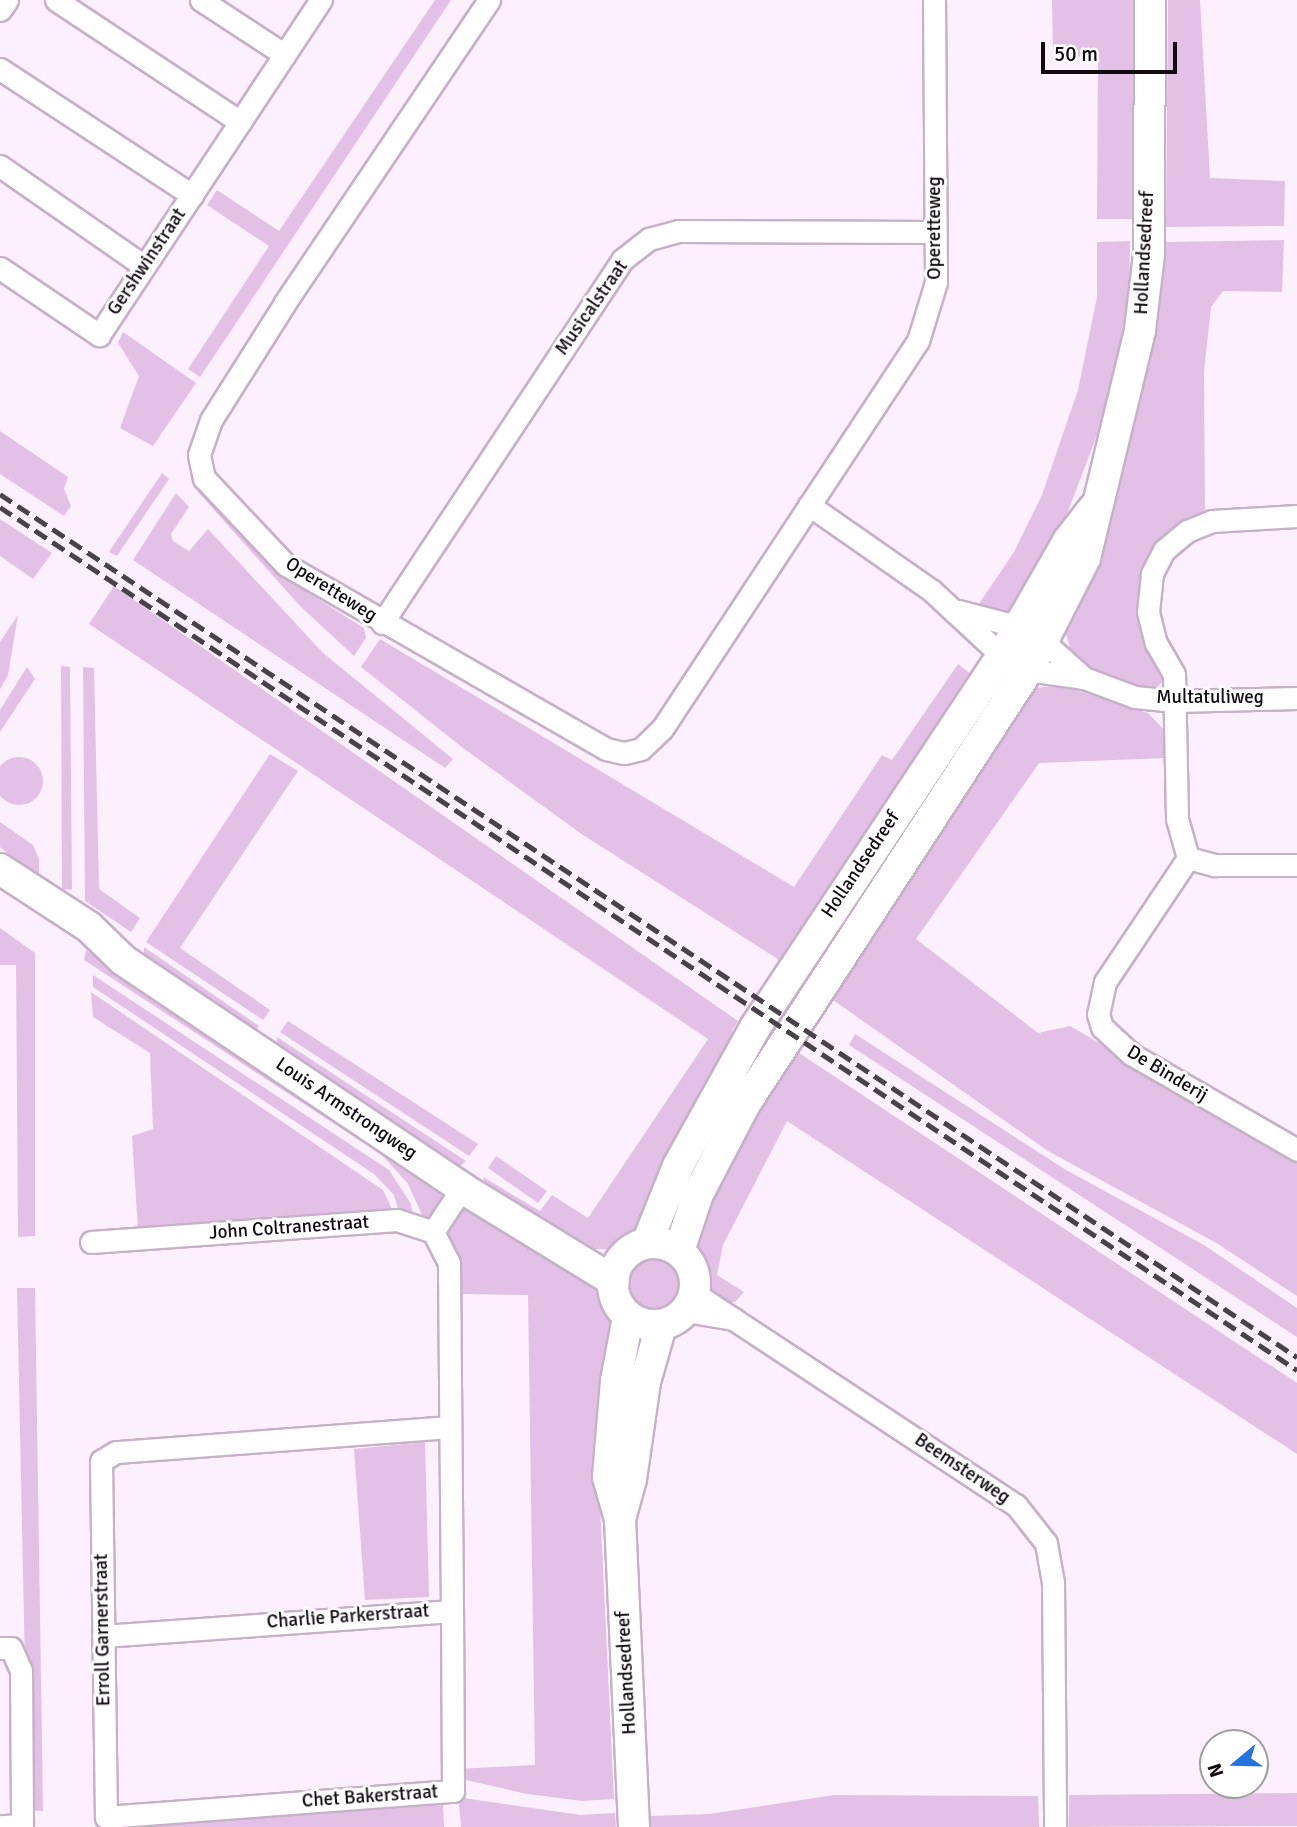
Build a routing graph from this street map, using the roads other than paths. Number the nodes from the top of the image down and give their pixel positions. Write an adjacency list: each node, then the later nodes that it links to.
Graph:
1 (7, 0): 8 (street)
2 (56, 0): 11 (street)
3 (201, 0): 9 (street)
4 (321, 0): 9 (street, Gershwinstraat)
5 (488, 0): 20 (street, Operetteweg)
6 (934, 0): 14 (street, Operetteweg)
7 (1150, 0): 21 (main road, Hollandsedreef)
8 (0, 10)
9 (285, 55): 11 (street, Gershwinstraat)
10 (0, 69): 13 (street, Gershwinstraat)
11 (240, 122): 13 (street, Gershwinstraat)
12 (0, 166): 15 (street)
13 (192, 195): 15 (street, Gershwinstraat)
14 (935, 232): 17 (street, Operetteweg); 20 (street, Musicalstraat)
15 (144, 266): 16 (street, Gershwinstraat)
16 (0, 268)
17 (809, 505): 19 (street); 20 (street, Operetteweg)
18 (1297, 516): 26 (street)
19 (958, 611): 21 (street); 22 (street)
20 (382, 623)
21 (1032, 634): 22 (main road, Hollandsedreef); 23 (main road, Hollandsedreef); 24 (street, Multatuliweg)
22 (1002, 656): 23 (street); 36 (main road, Hollandsedreef)
23 (1028, 670): 24 (street, Multatuliweg); 37 (main road, Hollandsedreef)
24 (1084, 678): 26 (street, Multatuliweg)
25 (1297, 698): 26 (street, Multatuliweg)
26 (1175, 701): 27 (street)
27 (1188, 858): 28 (street); 32 (street, De Binderij)
28 (1297, 865)
29 (0, 869): 31 (main road, Louis Armstrongweg)
30 (0, 889): 31 (main road, Louis Armstrongweg)
31 (123, 960): 33 (main road, Louis Armstrongweg)
32 (1297, 1150)
33 (462, 1188): 34 (street); 38 (main road, Louis Armstrongweg)
34 (433, 1232): 35 (street, John Coltranestraat); 41 (street, Charlie Parkerstraat)
35 (91, 1242)
36 (647, 1243): 37 (main road); 38 (main road)
37 (679, 1251): 39 (main road)
38 (617, 1270): 40 (main road)
39 (680, 1310): 40 (main road); 42 (main road, Hollandsedreef); 47 (street, Beemsterweg)
40 (628, 1317): 42 (main road, Hollandsedreef)
41 (450, 1427): 43 (street, Charlie Parkerstraat); 44 (street, Erroll Garnerstraat)
42 (620, 1519): 49 (main road, Hollandsedreef)
43 (452, 1611): 44 (street, Charlie Parkerstraat); 46 (street, Chet Bakerstraat)
44 (103, 1636): 46 (street, Erroll Garnerstraat)
45 (0, 1648): 48 (street)
46 (106, 1817)
47 (1055, 1822)
48 (0, 1826)
49 (634, 1827)

